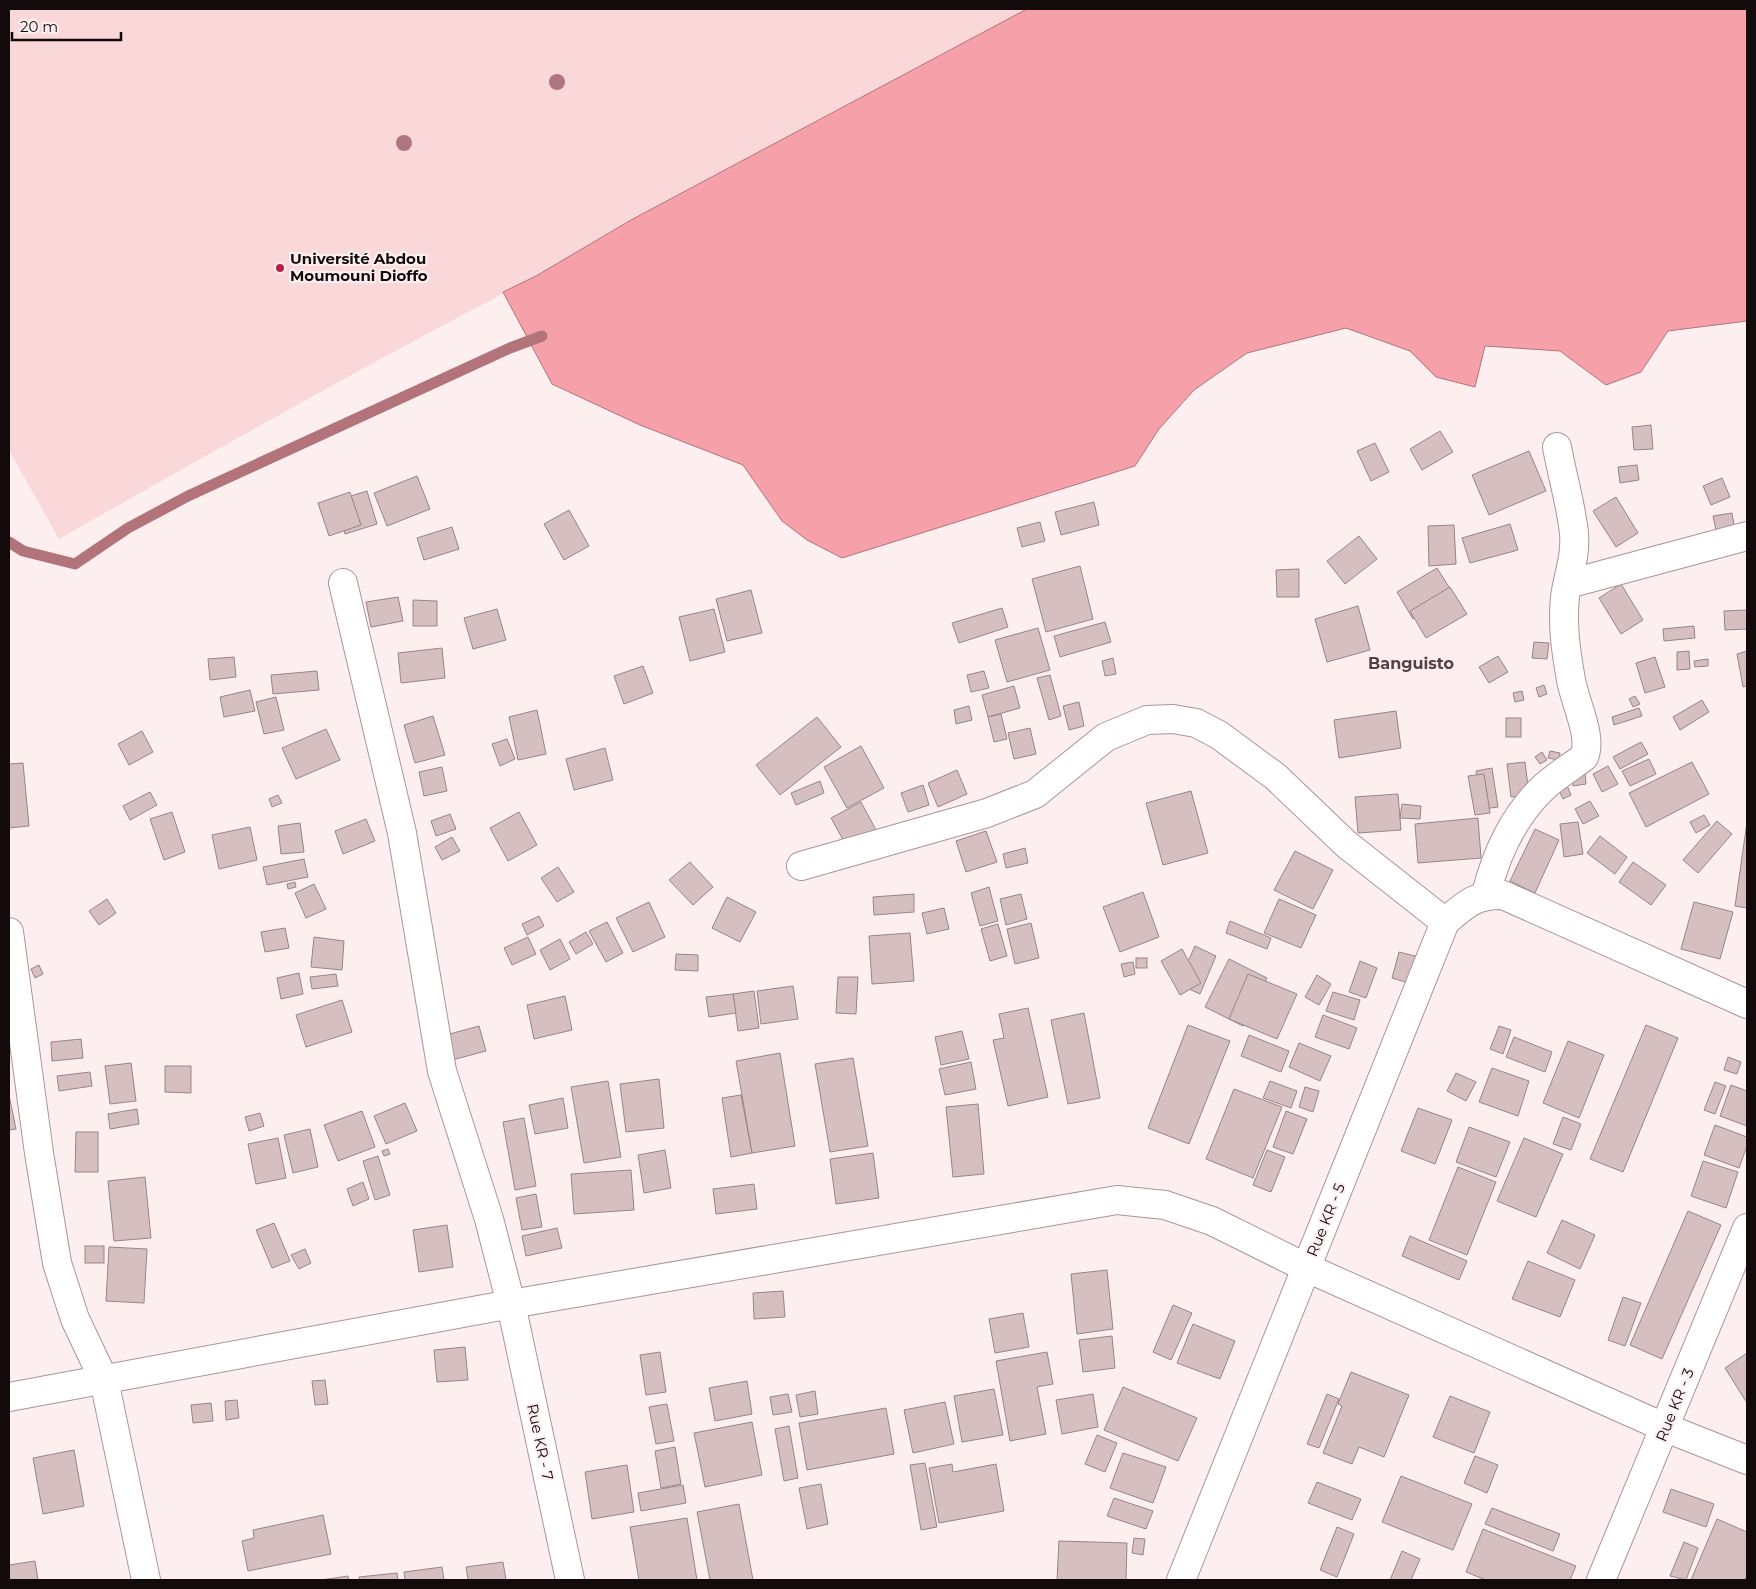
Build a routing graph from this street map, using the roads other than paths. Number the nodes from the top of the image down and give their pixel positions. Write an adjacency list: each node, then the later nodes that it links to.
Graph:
1 (1557, 447): 4 (street)
2 (1747, 536): 4 (street)
3 (343, 582): 12 (street, Rue KR - 7)
4 (1568, 584): 6 (street)
5 (801, 866): 7 (street)
6 (1494, 894): 7 (street, Rue KR - 5); 9 (street)
7 (1445, 922): 11 (street, Rue KR - 5)
8 (9, 932): 13 (street)
9 (1747, 1004)
10 (1747, 1228): 15 (street, Rue KR - 3)
11 (1307, 1268): 12 (street); 15 (street); 19 (street, Rue KR - 5)
12 (511, 1304): 13 (street); 18 (street, Rue KR - 7)
13 (104, 1380): 14 (street); 17 (street)
14 (9, 1397)
15 (1666, 1428): 16 (street); 20 (street, Rue KR - 3)
16 (1747, 1460)
17 (146, 1580)
18 (570, 1580)
19 (1180, 1580)
20 (1601, 1580)

